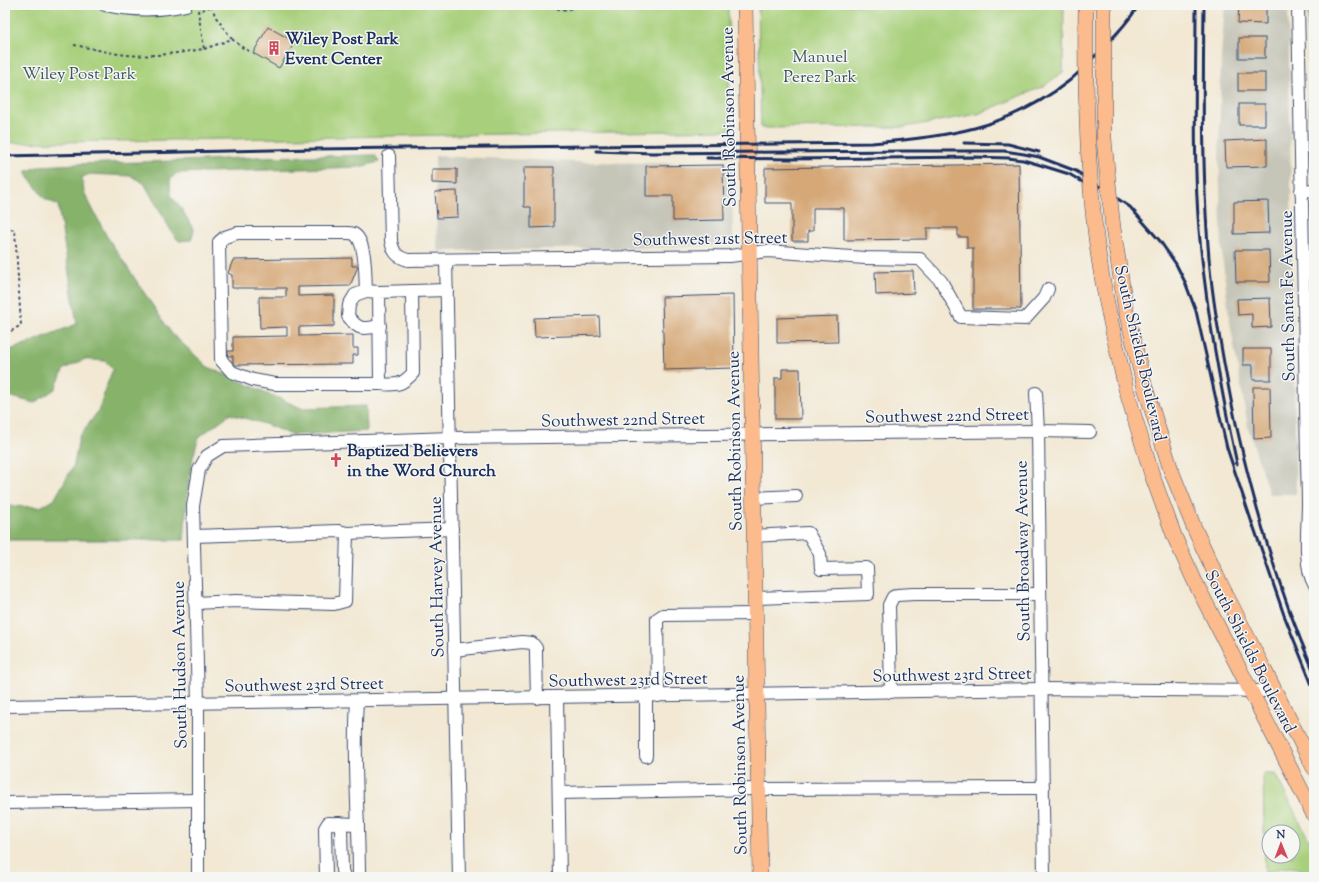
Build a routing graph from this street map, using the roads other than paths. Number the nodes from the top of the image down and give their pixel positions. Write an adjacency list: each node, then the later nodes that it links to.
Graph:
1 (105, 5): 2 (street)
2 (186, 5)
3 (745, 5): 10 (main road, South Robinson Avenue)
4 (1086, 5): 38 (main road, South Shields Boulevard, bridge)
5 (1104, 5): 40 (main road, South Shields Boulevard, bridge)
6 (1298, 5): 9 (street, South Santa Fe Avenue)
7 (389, 156): 11 (street)
8 (1314, 190): 9 (street)
9 (1301, 191): 31 (street, South Santa Fe Avenue)
10 (750, 253): 11 (street, Southwest 21st Street); 12 (street, Southwest 21st Street); 22 (main road, South Robinson Avenue)
11 (446, 260): 13 (street, South Harvey Avenue)
12 (1048, 289)
13 (447, 290): 14 (street); 23 (street, South Harvey Avenue)
14 (412, 291): 16 (street); 18 (street)
15 (366, 292): 16 (street); 17 (street); 18 (street)
16 (379, 292): 17 (street)
17 (380, 326): 18 (street)
18 (380, 384)
19 (1036, 393): 20 (street, South Broadway Avenue)
20 (1038, 431): 21 (street, Southwest 22nd Street); 22 (street, Southwest 22nd Street); 32 (street, South Broadway Avenue)
21 (1090, 432)
22 (753, 435): 23 (street, Southwest 22nd Street); 26 (main road, South Robinson Avenue)
23 (451, 438): 24 (street, Southwest 22nd Street); 27 (street, South Harvey Avenue)
24 (207, 456): 29 (street, South Hudson Avenue)
25 (796, 496): 26 (street)
26 (754, 498): 30 (main road, South Robinson Avenue)
27 (452, 529): 28 (street); 36 (street, South Harvey Avenue)
28 (347, 533): 29 (street); 34 (street)
29 (194, 536): 34 (street, South Hudson Avenue)
30 (754, 536): 33 (main road, South Robinson Avenue); 33 (street)
31 (1314, 584)
32 (1040, 594): 37 (street, South Broadway Avenue); 39 (street)
33 (755, 598): 35 (main road, South Robinson Avenue)
34 (195, 603): 47 (street, South Hudson Avenue)
35 (756, 614): 41 (main road, South Robinson Avenue); 42 (street)
36 (454, 650): 44 (street); 45 (street, South Harvey Avenue)
37 (1041, 689): 38 (street, Southwest 23rd Street); 39 (street, Southwest 23rd Street); 51 (street, South Broadway Avenue)
38 (1250, 691): 40 (street, Southwest 23rd Street); 56 (main road, South Shields Boulevard)
39 (891, 692): 41 (street, Southwest 23rd Street)
40 (1275, 692): 50 (main road, South Shields Boulevard)
41 (757, 694): 42 (street, Southwest 23rd Street); 52 (main road, South Robinson Avenue)
42 (652, 696): 43 (street, Southwest 23rd Street); 49 (street)
43 (557, 697): 44 (street, Southwest 23rd Street); 53 (street)
44 (537, 698): 45 (street, Southwest 23rd Street)
45 (455, 699): 46 (street, Southwest 23rd Street); 63 (street, South Harvey Avenue)
46 (357, 700): 47 (street, Southwest 23rd Street); 58 (street)
47 (198, 703): 48 (street, Southwest 23rd Street); 54 (street, South Hudson Avenue)
48 (5, 706)
49 (646, 756)
50 (1314, 768)
51 (1043, 788): 52 (street); 66 (street, South Broadway Avenue)
52 (758, 789): 53 (street); 65 (main road, South Robinson Avenue)
53 (559, 793): 64 (street)
54 (198, 800): 55 (street); 59 (street, South Hudson Avenue)
55 (5, 802)
56 (1314, 815)
57 (339, 823): 58 (street); 60 (street); 61 (street)
58 (358, 824): 62 (street)
59 (198, 877)
60 (326, 877)
61 (344, 877)
62 (359, 877)
63 (459, 877)
64 (560, 877)
65 (760, 877)
66 (1044, 877)

